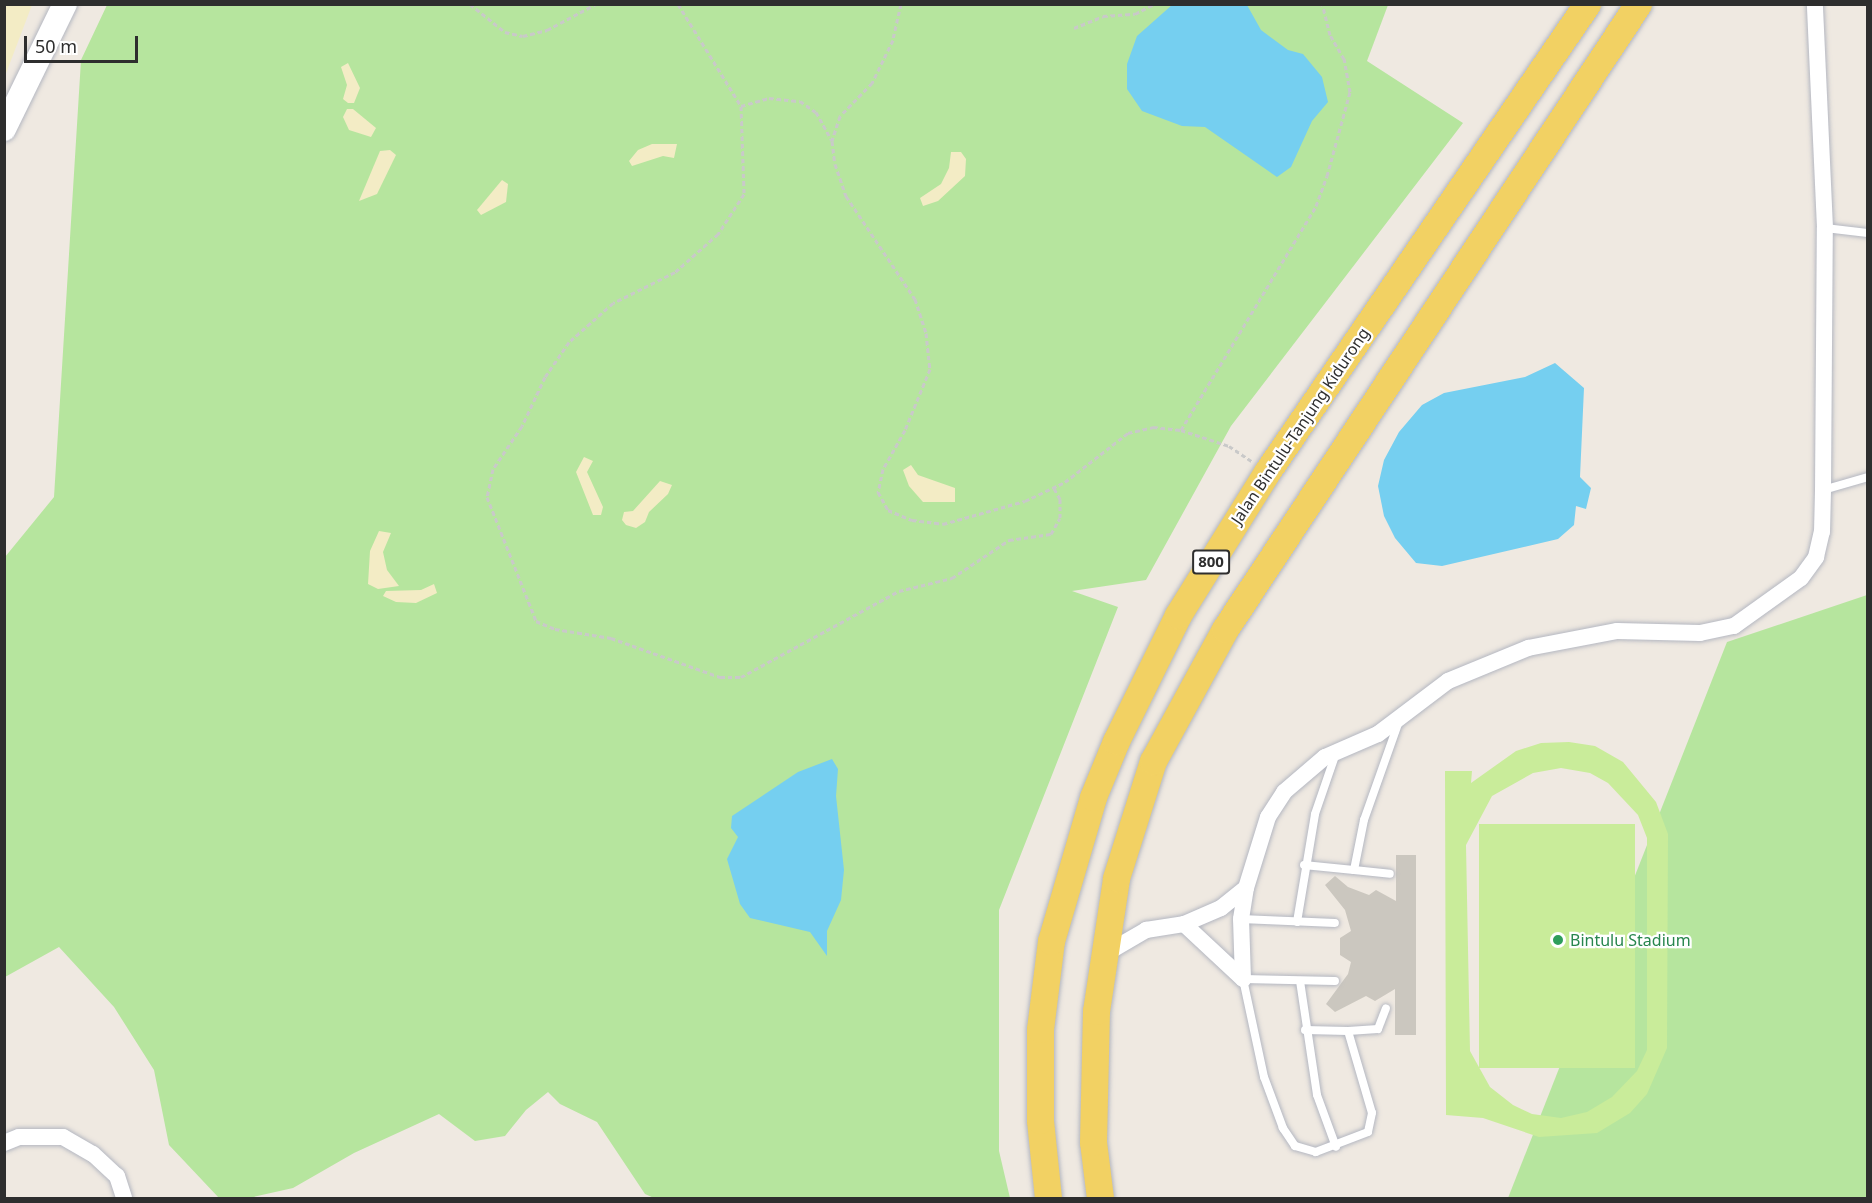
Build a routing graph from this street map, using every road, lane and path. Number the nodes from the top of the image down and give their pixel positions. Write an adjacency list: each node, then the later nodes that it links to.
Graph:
1 (65, 4): 13 (street)
2 (470, 4): 3 (path)
3 (596, 4)
4 (678, 4): 12 (path)
5 (901, 4): 14 (path)
6 (1154, 4): 11 (path)
7 (1322, 4): 17 (path)
8 (1587, 4): 18 (main road, Jalan Bintulu-Tanjung Kidurong / 800)
9 (1638, 4): 32 (main road)
10 (1815, 7): 15 (street)
11 (1074, 28)
12 (741, 106): 14 (path); 20 (path)
13 (4, 129)
14 (832, 141): 20 (path)
15 (1825, 228): 16 (lane); 21 (street)
16 (1868, 233)
17 (1181, 430): 18 (path); 20 (path)
18 (1267, 472): 42 (main road, Jalan Bintulu-Tanjung Kidurong / 800)
19 (1868, 477): 21 (lane)
20 (1054, 488)
21 (1823, 490): 22 (street)
22 (1399, 721): 23 (street); 25 (lane)
23 (1337, 749): 24 (lane); 27 (street)
24 (1304, 865): 25 (lane); 29 (lane)
25 (1354, 870): 26 (lane)
26 (1390, 874)
27 (1246, 888): 28 (street); 30 (street)
28 (1241, 919): 29 (lane); 33 (street)
29 (1297, 922): 31 (lane)
30 (1184, 924): 32 (street); 33 (street)
31 (1335, 924)
32 (1105, 954): 43 (main road)
33 (1243, 979): 34 (lane); 40 (lane)
34 (1300, 981): 35 (lane); 37 (lane)
35 (1335, 981)
36 (1386, 1008): 38 (lane)
37 (1305, 1030): 38 (lane); 40 (lane)
38 (1348, 1031): 40 (lane)
39 (4, 1143): 41 (street)
40 (1336, 1147)
41 (124, 1198)
42 (1048, 1198)
43 (1100, 1198)

